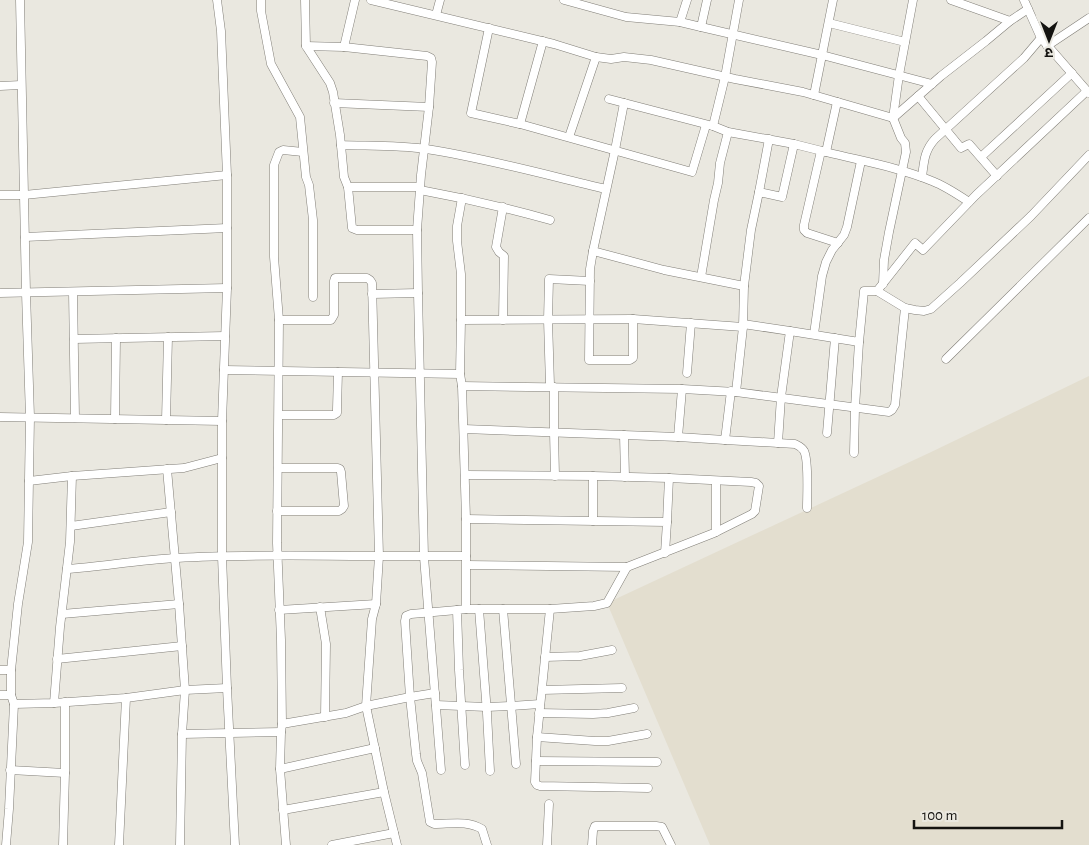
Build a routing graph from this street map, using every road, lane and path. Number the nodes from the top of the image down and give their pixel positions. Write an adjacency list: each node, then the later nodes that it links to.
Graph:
1 (20, 0): 38 (street)
2 (217, 0): 65 (street)
3 (261, 0): 60 (street)
4 (305, 0): 29 (street)
5 (355, 0): 31 (street)
6 (372, 0): 16 (street)
7 (440, 0): 18 (street)
8 (564, 0): 21 (street)
9 (687, 0): 21 (street)
10 (707, 0): 23 (street)
11 (739, 0): 25 (street)
12 (834, 0): 22 (street)
13 (914, 0): 28 (street)
14 (951, 0): 20 (street)
15 (1024, 0): 17 (street)
16 (397, 3): 18 (street)
17 (1028, 9): 20 (street); 26 (street)
18 (436, 15): 24 (street)
19 (1089, 18): 30 (street)
20 (1010, 21): 37 (street)
21 (680, 22): 23 (street)
22 (829, 23): 28 (street); 32 (street)
23 (701, 27): 25 (street)
24 (489, 28): 27 (street); 49 (street)
25 (733, 34): 32 (street); 36 (street)
26 (1041, 38): 30 (street); 51 (street)
27 (543, 41): 33 (street); 49 (street)
28 (905, 42): 35 (street)
29 (306, 46): 31 (street); 45 (street)
30 (1048, 46): 34 (street)
31 (344, 47): 47 (street)
32 (822, 55): 35 (street); 41 (street)
33 (596, 57): 36 (street); 53 (street)
34 (1072, 73): 40 (street); 62 (street)
35 (899, 75): 37 (street); 48 (street)
36 (725, 77): 41 (street); 50 (street)
37 (932, 84): 42 (street)
38 (22, 85): 39 (street); 73 (street)
39 (0, 86)
40 (1088, 92): 66 (street)
41 (814, 95): 44 (street)
42 (918, 96): 48 (street); 51 (street)
43 (609, 99): 46 (street)
44 (837, 102): 48 (street); 59 (street)
45 (334, 103): 47 (street); 56 (street)
46 (624, 103): 50 (street); 58 (street)
47 (429, 106): 57 (street)
48 (893, 118): 64 (street)
49 (520, 124): 53 (street)
50 (709, 126): 52 (street); 58 (street)
51 (946, 129): 62 (street); 67 (street)
52 (728, 132): 54 (street); 84 (street)
53 (570, 138): 58 (street)
54 (769, 140): 55 (street); 71 (street)
55 (794, 144): 59 (street); 71 (street)
56 (341, 145): 57 (street); 68 (street)
57 (425, 149): 69 (street); 70 (street)
58 (615, 150): 70 (street)
59 (823, 151): 63 (street); 82 (street)
60 (303, 152): 94 (street); 97 (street)
61 (1089, 156): 95 (street)
62 (981, 157): 66 (street)
63 (860, 161): 64 (street); 82 (street)
64 (902, 171): 67 (street); 87 (street)
65 (228, 175): 73 (street); 79 (street)
66 (997, 176): 75 (street)
67 (922, 177): 75 (street)
68 (348, 187): 69 (street); 80 (street)
69 (420, 189): 74 (street); 80 (street)
70 (606, 189): 83 (street)
71 (759, 192): 86 (street)
72 (0, 195): 73 (street)
73 (24, 195): 81 (street)
74 (462, 198): 76 (street); 98 (street)
75 (969, 202): 87 (street)
76 (503, 207): 78 (street); 99 (street)
77 (1089, 218): 112 (street)
78 (550, 220)
79 (227, 228): 81 (street); 88 (street)
80 (417, 230): 92 (street)
81 (25, 236): 91 (street)
82 (838, 242): 105 (street)
83 (593, 251): 84 (street); 85 (street)
84 (701, 277): 86 (street)
85 (590, 281): 100 (street); 101 (street)
86 (744, 286): 103 (street)
87 (880, 287): 95 (street); 111 (street)
88 (227, 288): 89 (street); 106 (street)
89 (73, 292): 91 (street); 110 (street)
90 (0, 293): 91 (street)
91 (26, 293): 129 (street)
92 (418, 293): 93 (street); 117 (street)
93 (372, 294): 97 (street); 116 (street)
94 (314, 297)
95 (905, 308): 126 (street)
96 (633, 319): 101 (street); 101 (street); 102 (street)
97 (279, 320): 114 (street)
98 (460, 320): 99 (street); 119 (street)
99 (503, 320): 100 (street)
100 (548, 320): 101 (street); 121 (street)
101 (590, 320)
102 (691, 323): 103 (street); 118 (street)
103 (743, 325): 104 (street); 123 (street)
104 (790, 330): 105 (street); 124 (street)
105 (814, 334): 109 (street)
106 (225, 336): 107 (street); 113 (street)
107 (168, 337): 108 (street); 132 (street)
108 (116, 338): 110 (street); 131 (street)
109 (835, 338): 111 (street); 125 (street)
110 (74, 339): 130 (street)
111 (860, 342): 126 (street)
112 (946, 358)
113 (224, 370): 114 (street); 133 (street)
114 (278, 371): 115 (street); 127 (street)
115 (338, 372): 116 (street); 127 (street)
116 (374, 372): 117 (street); 164 (street)
117 (419, 373): 119 (street); 166 (street)
118 (687, 373)
119 (460, 374): 120 (street)
120 (462, 386): 121 (street); 134 (street)
121 (554, 387): 122 (street); 135 (street)
122 (682, 390): 123 (street); 138 (street)
123 (733, 392): 124 (street); 139 (street)
124 (781, 398): 125 (street); 140 (street)
125 (828, 404): 126 (street); 136 (street)
126 (855, 408): 141 (street)
127 (279, 415): 143 (street)
128 (0, 417): 129 (street)
129 (30, 417): 130 (street); 151 (street)
130 (75, 418): 131 (street)
131 (115, 419): 132 (street)
132 (166, 420): 133 (street)
133 (222, 421): 142 (street)
134 (464, 429): 135 (street); 145 (street)
135 (554, 432): 137 (street); 147 (street)
136 (826, 433)
137 (624, 435): 138 (street); 149 (street)
138 (678, 437): 139 (street)
139 (725, 440): 140 (street)
140 (778, 443): 153 (street)
141 (854, 453)
142 (222, 458): 144 (street); 163 (street)
143 (278, 468): 154 (street); 154 (street)
144 (167, 469): 146 (street); 155 (street)
145 (465, 475): 147 (street); 156 (street)
146 (72, 476): 151 (street); 159 (street)
147 (555, 476): 148 (street)
148 (593, 476): 149 (street); 157 (street)
149 (625, 477): 150 (street)
150 (669, 478): 152 (street); 158 (street)
151 (29, 481): 187 (street)
152 (716, 481): 160 (street); 160 (street)
153 (807, 508)
154 (277, 511): 162 (street)
155 (171, 512): 159 (street); 167 (street)
156 (466, 519): 157 (street); 165 (street)
157 (593, 521): 158 (street)
158 (667, 522): 161 (street)
159 (71, 526): 170 (street)
160 (716, 532): 161 (street)
161 (665, 553): 169 (street)
162 (278, 555): 163 (street); 164 (street); 178 (street)
163 (222, 556): 167 (street); 188 (street)
164 (379, 556): 166 (street); 172 (street)
165 (466, 556): 166 (street); 168 (street)
166 (424, 557): 180 (street)
167 (175, 558): 170 (street); 171 (street)
168 (467, 565): 169 (street); 174 (street)
169 (627, 567): 177 (street)
170 (67, 569): 181 (street)
171 (179, 604): 181 (street); 182 (street)
172 (376, 604): 173 (street); 203 (street)
173 (320, 607): 178 (street); 208 (street)
174 (466, 609): 175 (street); 179 (street)
175 (479, 609): 176 (street); 205 (street)
176 (503, 609): 177 (street); 204 (street)
177 (550, 609): 184 (street)
178 (279, 610): 209 (street)
179 (457, 610): 180 (street); 202 (street)
180 (428, 613): 192 (street); 195 (street)
181 (62, 614): 185 (street)
182 (182, 646): 185 (street); 190 (street)
183 (612, 650): 184 (street)
184 (546, 657): 191 (street)
185 (57, 659): 198 (street)
186 (0, 670): 187 (street)
187 (11, 670): 194 (street)
188 (227, 688): 190 (street); 210 (street)
189 (622, 688): 191 (street)
190 (185, 690): 196 (street); 211 (street)
191 (542, 690): 200 (street)
192 (435, 694): 195 (street); 201 (street)
193 (0, 695): 194 (street)
194 (11, 695): 199 (street)
195 (410, 697): 203 (street); 237 (street)
196 (126, 698): 197 (street); 231 (street)
197 (65, 702): 198 (street); 223 (street)
198 (54, 703): 199 (street)
199 (14, 704): 220 (street)
200 (540, 704): 204 (street); 207 (street)
201 (436, 705): 202 (street); 221 (street)
202 (461, 705): 205 (street); 218 (street)
203 (366, 706): 208 (street); 214 (street)
204 (511, 706): 205 (street); 217 (street)
205 (486, 707): 222 (street)
206 (634, 708): 207 (street)
207 (539, 713): 213 (street)
208 (325, 717): 209 (street)
209 (282, 728): 210 (street); 219 (street)
210 (229, 732): 211 (street); 233 (street)
211 (182, 734): 232 (street)
212 (647, 734): 213 (street)
213 (537, 737): 215 (street)
214 (375, 748): 219 (street); 225 (street)
215 (536, 760): 216 (street); 224 (street)
216 (657, 762)
217 (516, 764)
218 (466, 765)
219 (280, 769): 227 (street)
220 (10, 770): 223 (street); 229 (street)
221 (441, 770)
222 (490, 771)
223 (65, 773): 230 (street)
224 (648, 788)
225 (384, 792): 227 (street); 228 (street)
226 (549, 804): 238 (street)
227 (283, 810): 234 (street)
228 (394, 833): 235 (street); 236 (street)
229 (6, 845)
230 (63, 845)
231 (119, 845)
232 (180, 845)
233 (235, 845)
234 (286, 845)
235 (332, 845)
236 (397, 845)
237 (487, 845)
238 (547, 845)
239 (592, 845): 240 (street)
240 (671, 845)

